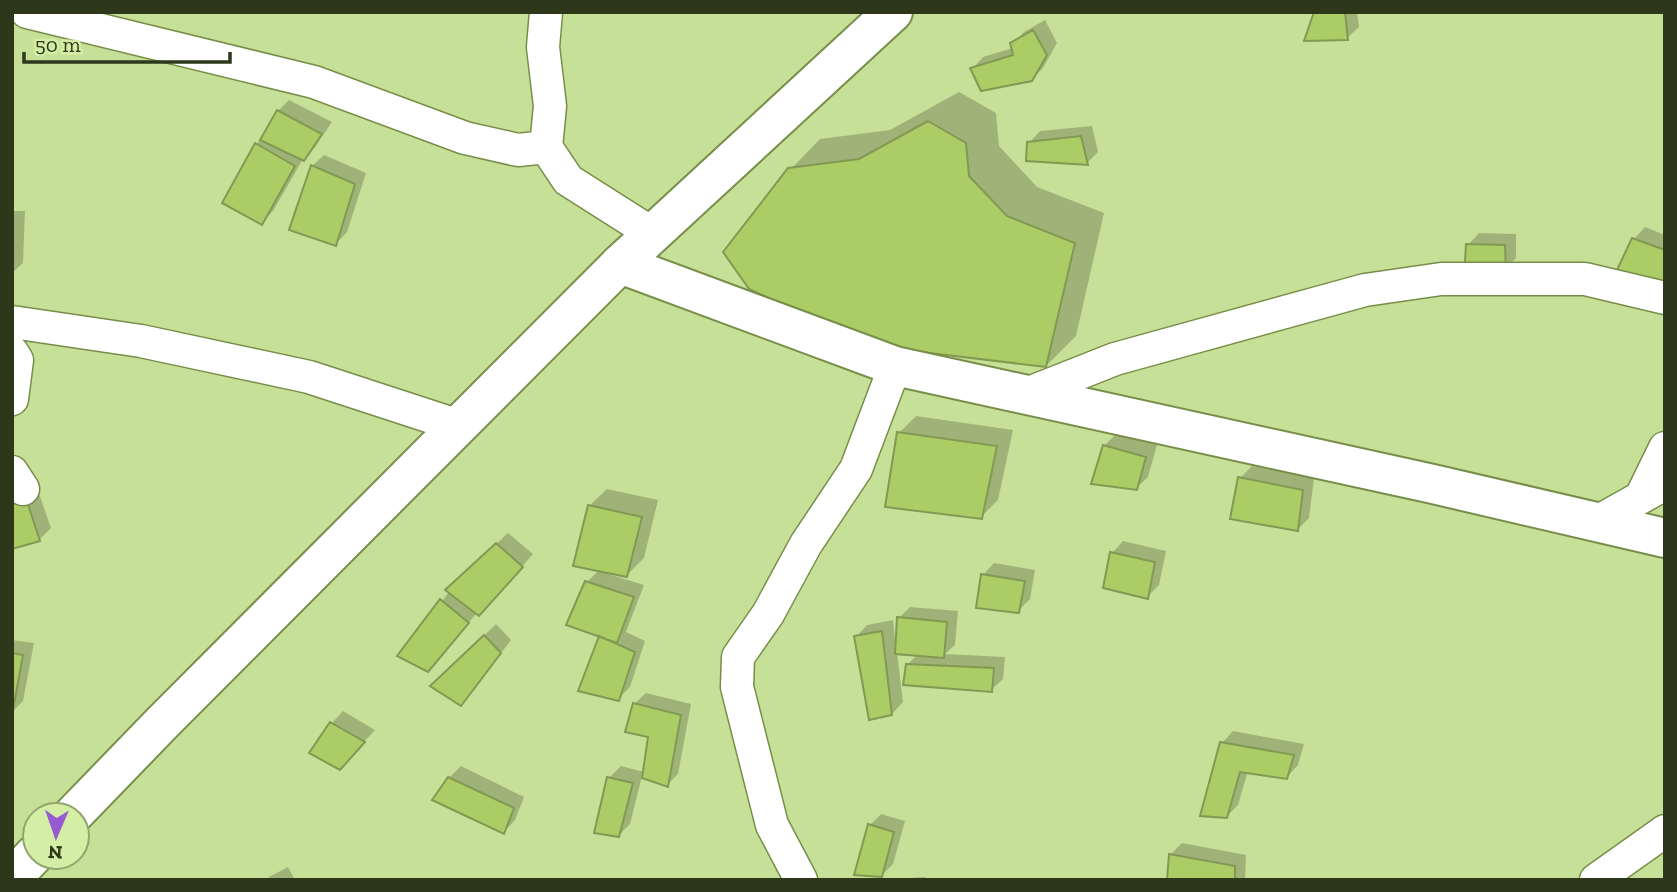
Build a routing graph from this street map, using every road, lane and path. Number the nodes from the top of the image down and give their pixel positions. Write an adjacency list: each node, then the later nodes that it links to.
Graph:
1 (27, 12): 4 (street)
2 (546, 12): 4 (street)
3 (893, 12): 5 (main road)
4 (546, 147): 5 (street)
5 (653, 234): 6 (main road)
6 (620, 264): 10 (main road); 13 (main road)
7 (1665, 298): 11 (street)
8 (12, 322): 13 (street)
9 (12, 352): 12 (street)
10 (895, 366): 11 (main road); 20 (street)
11 (1024, 395): 16 (main road)
12 (12, 399)
13 (459, 426): 18 (main road)
14 (1665, 448): 15 (street)
15 (1653, 489): 16 (street)
16 (1597, 522): 17 (main road)
17 (1665, 538)
18 (87, 801)
19 (1665, 831): 21 (street)
20 (801, 880)
21 (1596, 880)

